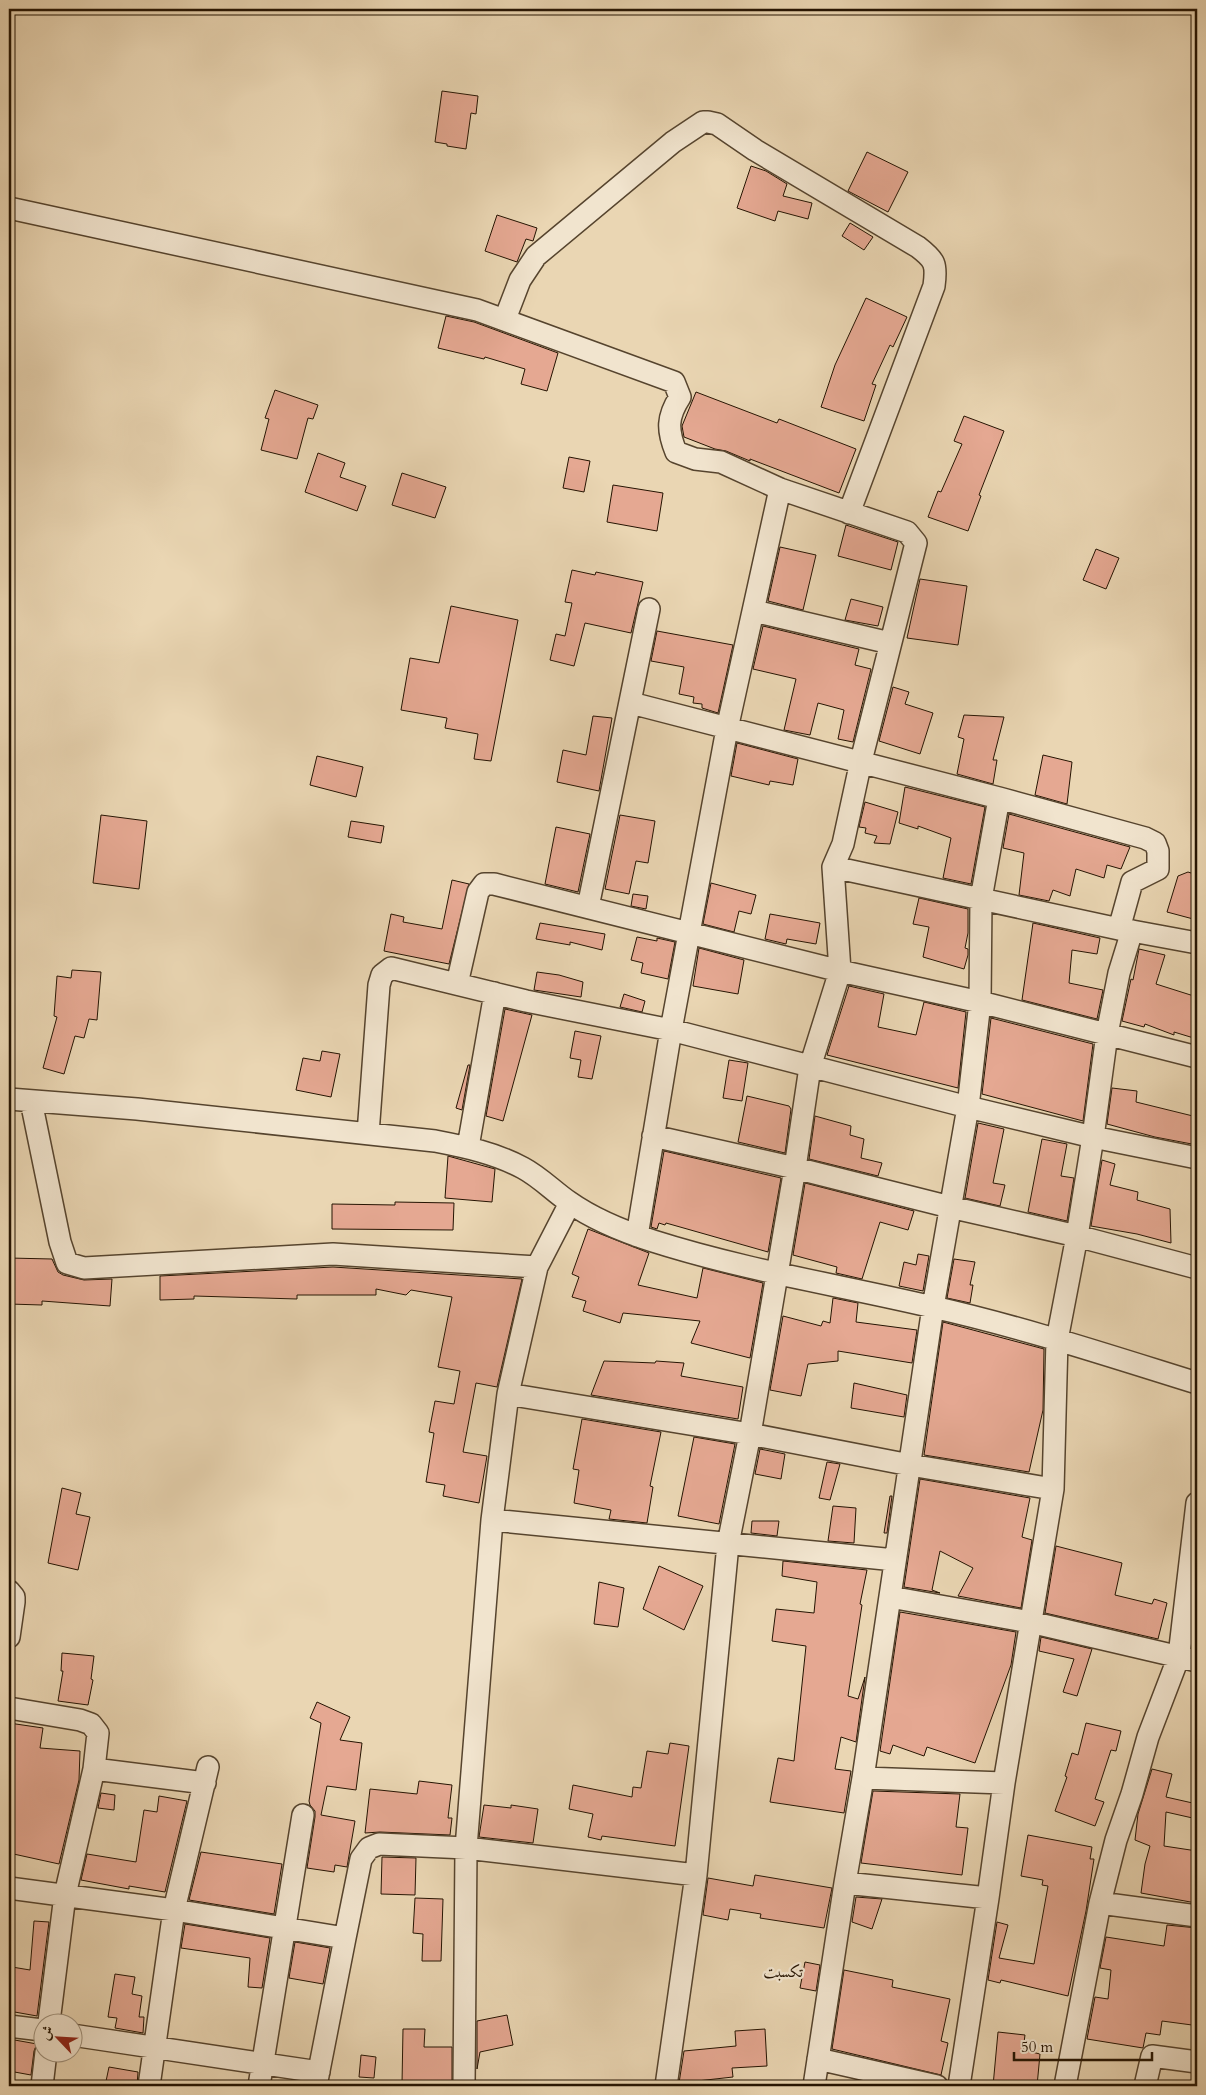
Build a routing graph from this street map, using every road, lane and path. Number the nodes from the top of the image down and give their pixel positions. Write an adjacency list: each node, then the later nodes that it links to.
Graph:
1 (9, 208): 2 (street)
2 (505, 319): 3 (street); 4 (street)
3 (780, 489): 4 (street); 6 (street)
4 (849, 513): 7 (street)
5 (649, 610): 8 (street)
6 (754, 611): 7 (street); 9 (street)
7 (890, 643): 10 (street)
8 (631, 703): 9 (street); 14 (street)
9 (728, 729): 10 (street); 16 (street)
10 (861, 761): 11 (street); 12 (street)
11 (1000, 798): 13 (street); 15 (street)
12 (833, 867): 13 (street); 18 (street)
13 (981, 899): 15 (street); 21 (street)
14 (588, 907): 16 (street); 19 (street)
15 (1125, 930): 17 (street); 23 (street)
16 (690, 932): 18 (street); 22 (street)
17 (1197, 943)
18 (840, 971): 21 (street); 25 (street)
19 (457, 984): 20 (street); 29 (street)
20 (495, 993): 22 (street); 32 (street)
21 (980, 1002): 23 (street); 28 (street)
22 (671, 1030): 25 (street); 30 (street)
23 (1106, 1034): 24 (street); 31 (street)
24 (1197, 1057)
25 (810, 1067): 28 (street); 34 (street)
26 (9, 1099): 27 (street)
27 (30, 1101): 29 (street); 39 (street)
28 (968, 1107): 31 (street); 36 (street)
29 (368, 1134): 32 (street)
30 (653, 1136): 34 (street); 37 (street)
31 (1094, 1137): 33 (street); 38 (street)
32 (468, 1148): 35 (street)
33 (1197, 1158)
34 (796, 1168): 36 (street); 41 (street)
35 (570, 1203): 37 (street); 39 (street)
36 (950, 1207): 38 (street); 42 (street)
37 (637, 1236): 41 (street)
38 (1077, 1236): 40 (street); 43 (street)
39 (537, 1267): 45 (street)
40 (1197, 1268)
41 (777, 1274): 42 (street); 46 (street)
42 (933, 1307): 43 (street); 47 (street)
43 (1057, 1340): 44 (street); 48 (street)
44 (1197, 1383)
45 (508, 1394): 46 (street); 50 (street)
46 (750, 1434): 47 (street); 51 (street)
47 (910, 1465): 48 (street); 52 (street)
48 (1053, 1489): 55 (street)
49 (1197, 1503): 57 (street)
50 (492, 1520): 51 (street); 63 (street)
51 (728, 1544): 52 (street); 64 (street)
52 (895, 1560): 54 (street)
53 (9, 1591): 56 (street)
54 (890, 1597): 55 (street); 60 (street)
55 (1030, 1622): 57 (street); 61 (street)
56 (9, 1637)
57 (1188, 1659): 69 (street)
58 (9, 1708): 59 (street)
59 (94, 1769): 67 (street); 70 (street)
60 (863, 1778): 61 (street); 65 (street)
61 (1004, 1783): 68 (street)
62 (303, 1815): 72 (street)
63 (466, 1848): 64 (street); 73 (street); 87 (street)
64 (696, 1875): 88 (street)
65 (844, 1883): 68 (street); 79 (street)
66 (9, 1888): 67 (street)
67 (65, 1895): 70 (street); 74 (street)
68 (988, 1898): 91 (street)
69 (1100, 1903): 71 (street); 92 (street)
70 (174, 1910): 72 (street); 78 (street)
71 (1197, 1916)
72 (286, 1928): 73 (street); 82 (street)
73 (345, 1938): 83 (street)
74 (51, 2012)
75 (9, 2026): 76 (street)
76 (32, 2029)
77 (82, 2037): 78 (street)
78 (155, 2048): 82 (street); 85 (street)
79 (818, 2059): 89 (street); 90 (street)
80 (45, 2062): 84 (street)
81 (1197, 2062): 93 (street)
82 (263, 2063): 83 (street); 86 (street)
83 (317, 2079)
84 (42, 2086)
85 (149, 2086)
86 (259, 2086)
87 (464, 2086)
88 (666, 2086)
89 (814, 2086)
90 (937, 2086)
91 (959, 2086)
92 (1065, 2086)
93 (1145, 2086)

